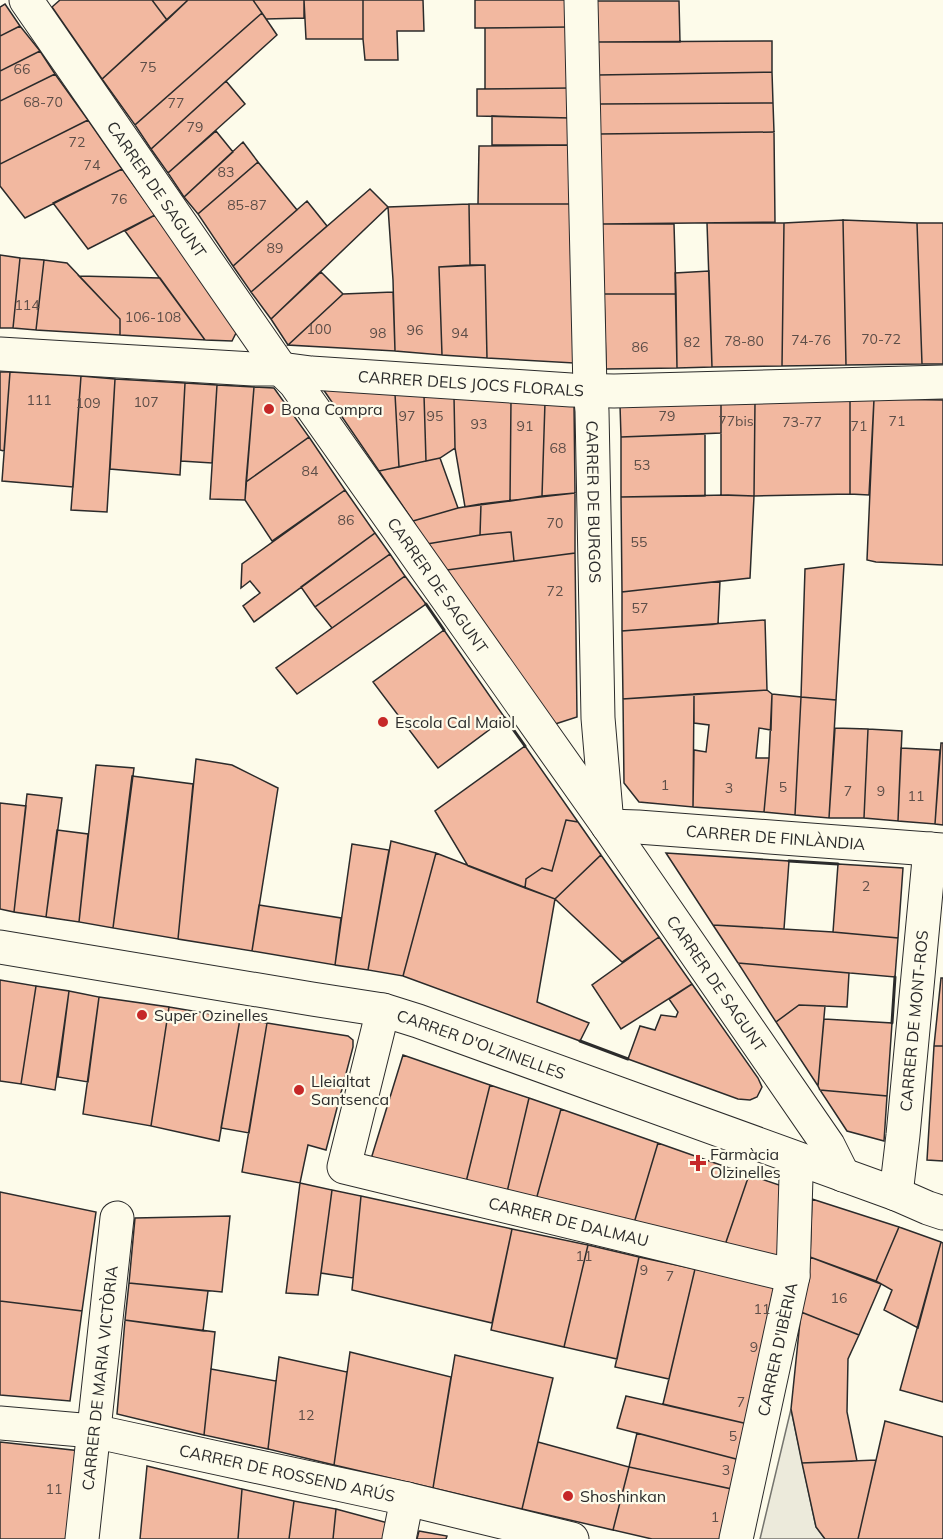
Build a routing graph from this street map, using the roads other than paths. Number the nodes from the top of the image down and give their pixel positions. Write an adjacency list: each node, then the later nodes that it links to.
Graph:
1 (26, 0): 4 (street, CARRER DE SAGUNT)
2 (581, 0): 6 (street, CARRER DE BURGOS)
3 (0, 354): 4 (street, CARRER DELS JOCS FLORALS)
4 (281, 369): 6 (street, CARRER DELS JOCS FLORALS); 7 (street, CARRER DE SAGUNT)
5 (943, 382): 6 (street, CARRER DELS JOCS FLORALS)
6 (590, 390): 7 (street, CARRER DE BURGOS)
7 (608, 826): 8 (street, CARRER DE FINLÀNDIA); 12 (street, CARRER DE SAGUNT)
8 (937, 849): 13 (street, CARRER DE MONT-ROS)
9 (0, 947): 10 (street, CARRER D'OLZINELLES)
10 (383, 1010): 11 (street, CARRER D'OLZINELLES); 16 (street, CARRER DE DALMAU)
11 (794, 1158): 12 (street, CARRER D'OLZINELLES); 16 (street, CARRER D'IBÈRIA)
12 (843, 1175): 13 (street, CARRER D'OLZINELLES)
13 (896, 1194): 14 (street, CARRER D'OLZINELLES)
14 (938, 1208)
15 (117, 1218): 18 (street, CARRER DE MARIA VICTÒRIA)
16 (793, 1276): 23 (street, CARRER D'IBÈRIA)
17 (0, 1423): 18 (street, CARRER DE ROSSEND ARÚS)
18 (93, 1431): 19 (street, CARRER DE ROSSEND ARÚS); 20 (street, CARRER DE MARIA VICTÒRIA)
19 (407, 1499): 21 (street); 22 (street, CARRER DE ROSSEND ARÚS)
20 (82, 1539)
21 (399, 1539)
22 (573, 1539)
23 (736, 1539)

